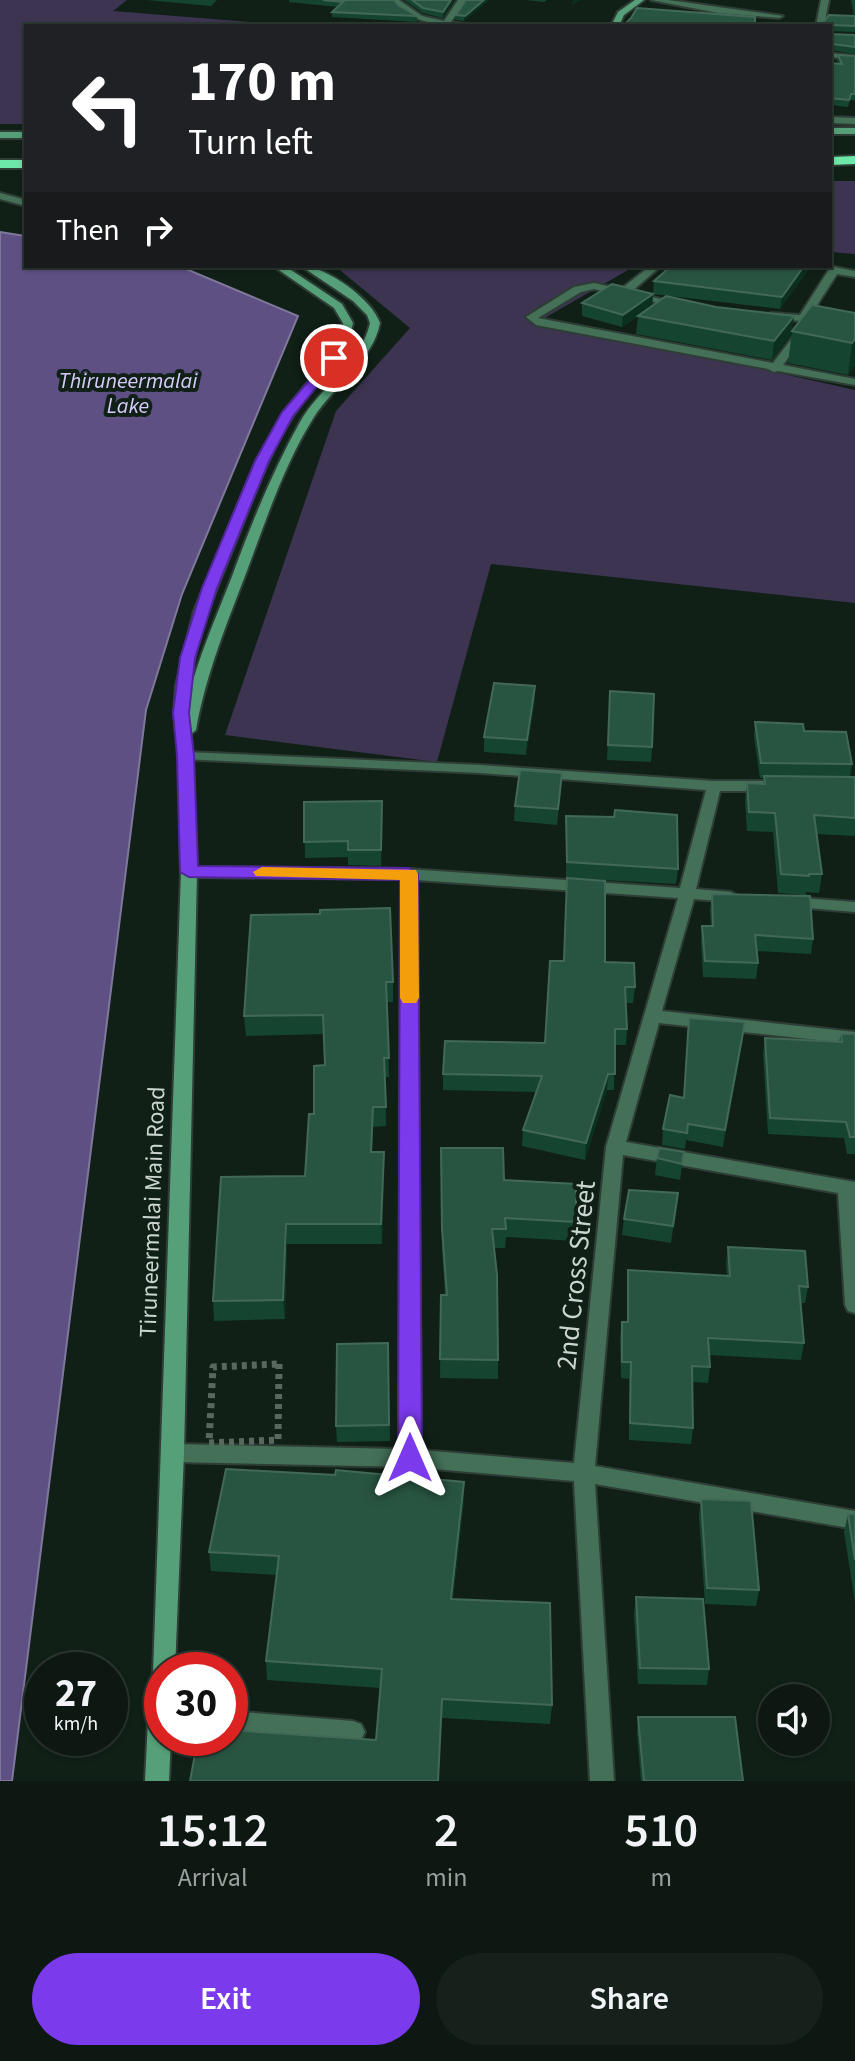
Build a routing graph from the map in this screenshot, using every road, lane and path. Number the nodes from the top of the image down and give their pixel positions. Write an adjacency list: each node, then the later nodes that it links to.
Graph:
1 (395, 0): 8 (street)
2 (462, 0): 8 (street)
3 (629, 0): 4 (street)
4 (638, 0): 10 (main road)
5 (655, 0): 7 (street)
6 (825, 0): 11 (street)
7 (779, 16)
8 (446, 23): 9 (street)
9 (454, 24)
10 (616, 24)
11 (820, 24)
12 (832, 53): 13 (street)
13 (855, 58)
14 (832, 120): 15 (street)
15 (855, 121)
16 (832, 131): 17 (main road)
17 (855, 131)
18 (0, 135): 19 (main road)
19 (24, 135)
20 (855, 145): 21 (highway)
21 (832, 146)
22 (0, 150): 23 (highway)
23 (24, 150)
24 (855, 160): 25 (highway)
25 (832, 161)
26 (0, 164): 27 (highway)
27 (24, 164)
28 (0, 196): 29 (street)
29 (24, 202)
30 (281, 268): 48 (main road, Tiruneermalai Main Road)
31 (309, 268): 48 (main road, Tiruneermalai Main Road)
32 (654, 268): 35 (street)
33 (830, 269): 34 (street); 41 (street)
34 (855, 274)
35 (623, 293): 36 (street); 45 (street)
36 (664, 304): 37 (street); 38 (street)
37 (680, 307)
38 (653, 314)
39 (756, 314): 41 (street)
40 (855, 323): 41 (street)
41 (803, 325): 42 (street); 44 (street); 46 (street)
42 (769, 327)
43 (630, 331): 45 (street)
44 (846, 335)
45 (618, 339): 46 (street)
46 (774, 369): 47 (street)
47 (855, 382)
48 (186, 756): 49 (street); 51 (main road, Tiruneermalai Main Road)
49 (714, 786): 50 (street); 53 (street, 2nd Cross Street)
50 (777, 786)
51 (189, 872): 52 (street); 63 (main road, Tiruneermalai Main Road)
52 (409, 874): 53 (street); 64 (street)
53 (687, 894): 54 (street); 57 (street, 2nd Cross Street)
54 (748, 899)
55 (779, 901): 56 (street)
56 (855, 907)
57 (651, 1016): 58 (street); 59 (street, 2nd Cross Street)
58 (855, 1038)
59 (615, 1147): 60 (street); 65 (street, 2nd Cross Street)
60 (851, 1188): 61 (street)
61 (855, 1305)
62 (279, 1364): 62 (path)
63 (173, 1453): 64 (street); 67 (main road, Tiruneermalai Main Road)
64 (410, 1458): 65 (street)
65 (584, 1473): 66 (street); 72 (street, 2nd Cross Street)
66 (855, 1520)
67 (164, 1652)
68 (248, 1723): 69 (street)
69 (353, 1732)
70 (159, 1756): 71 (main road)
71 (157, 1781)
72 (602, 1781)

